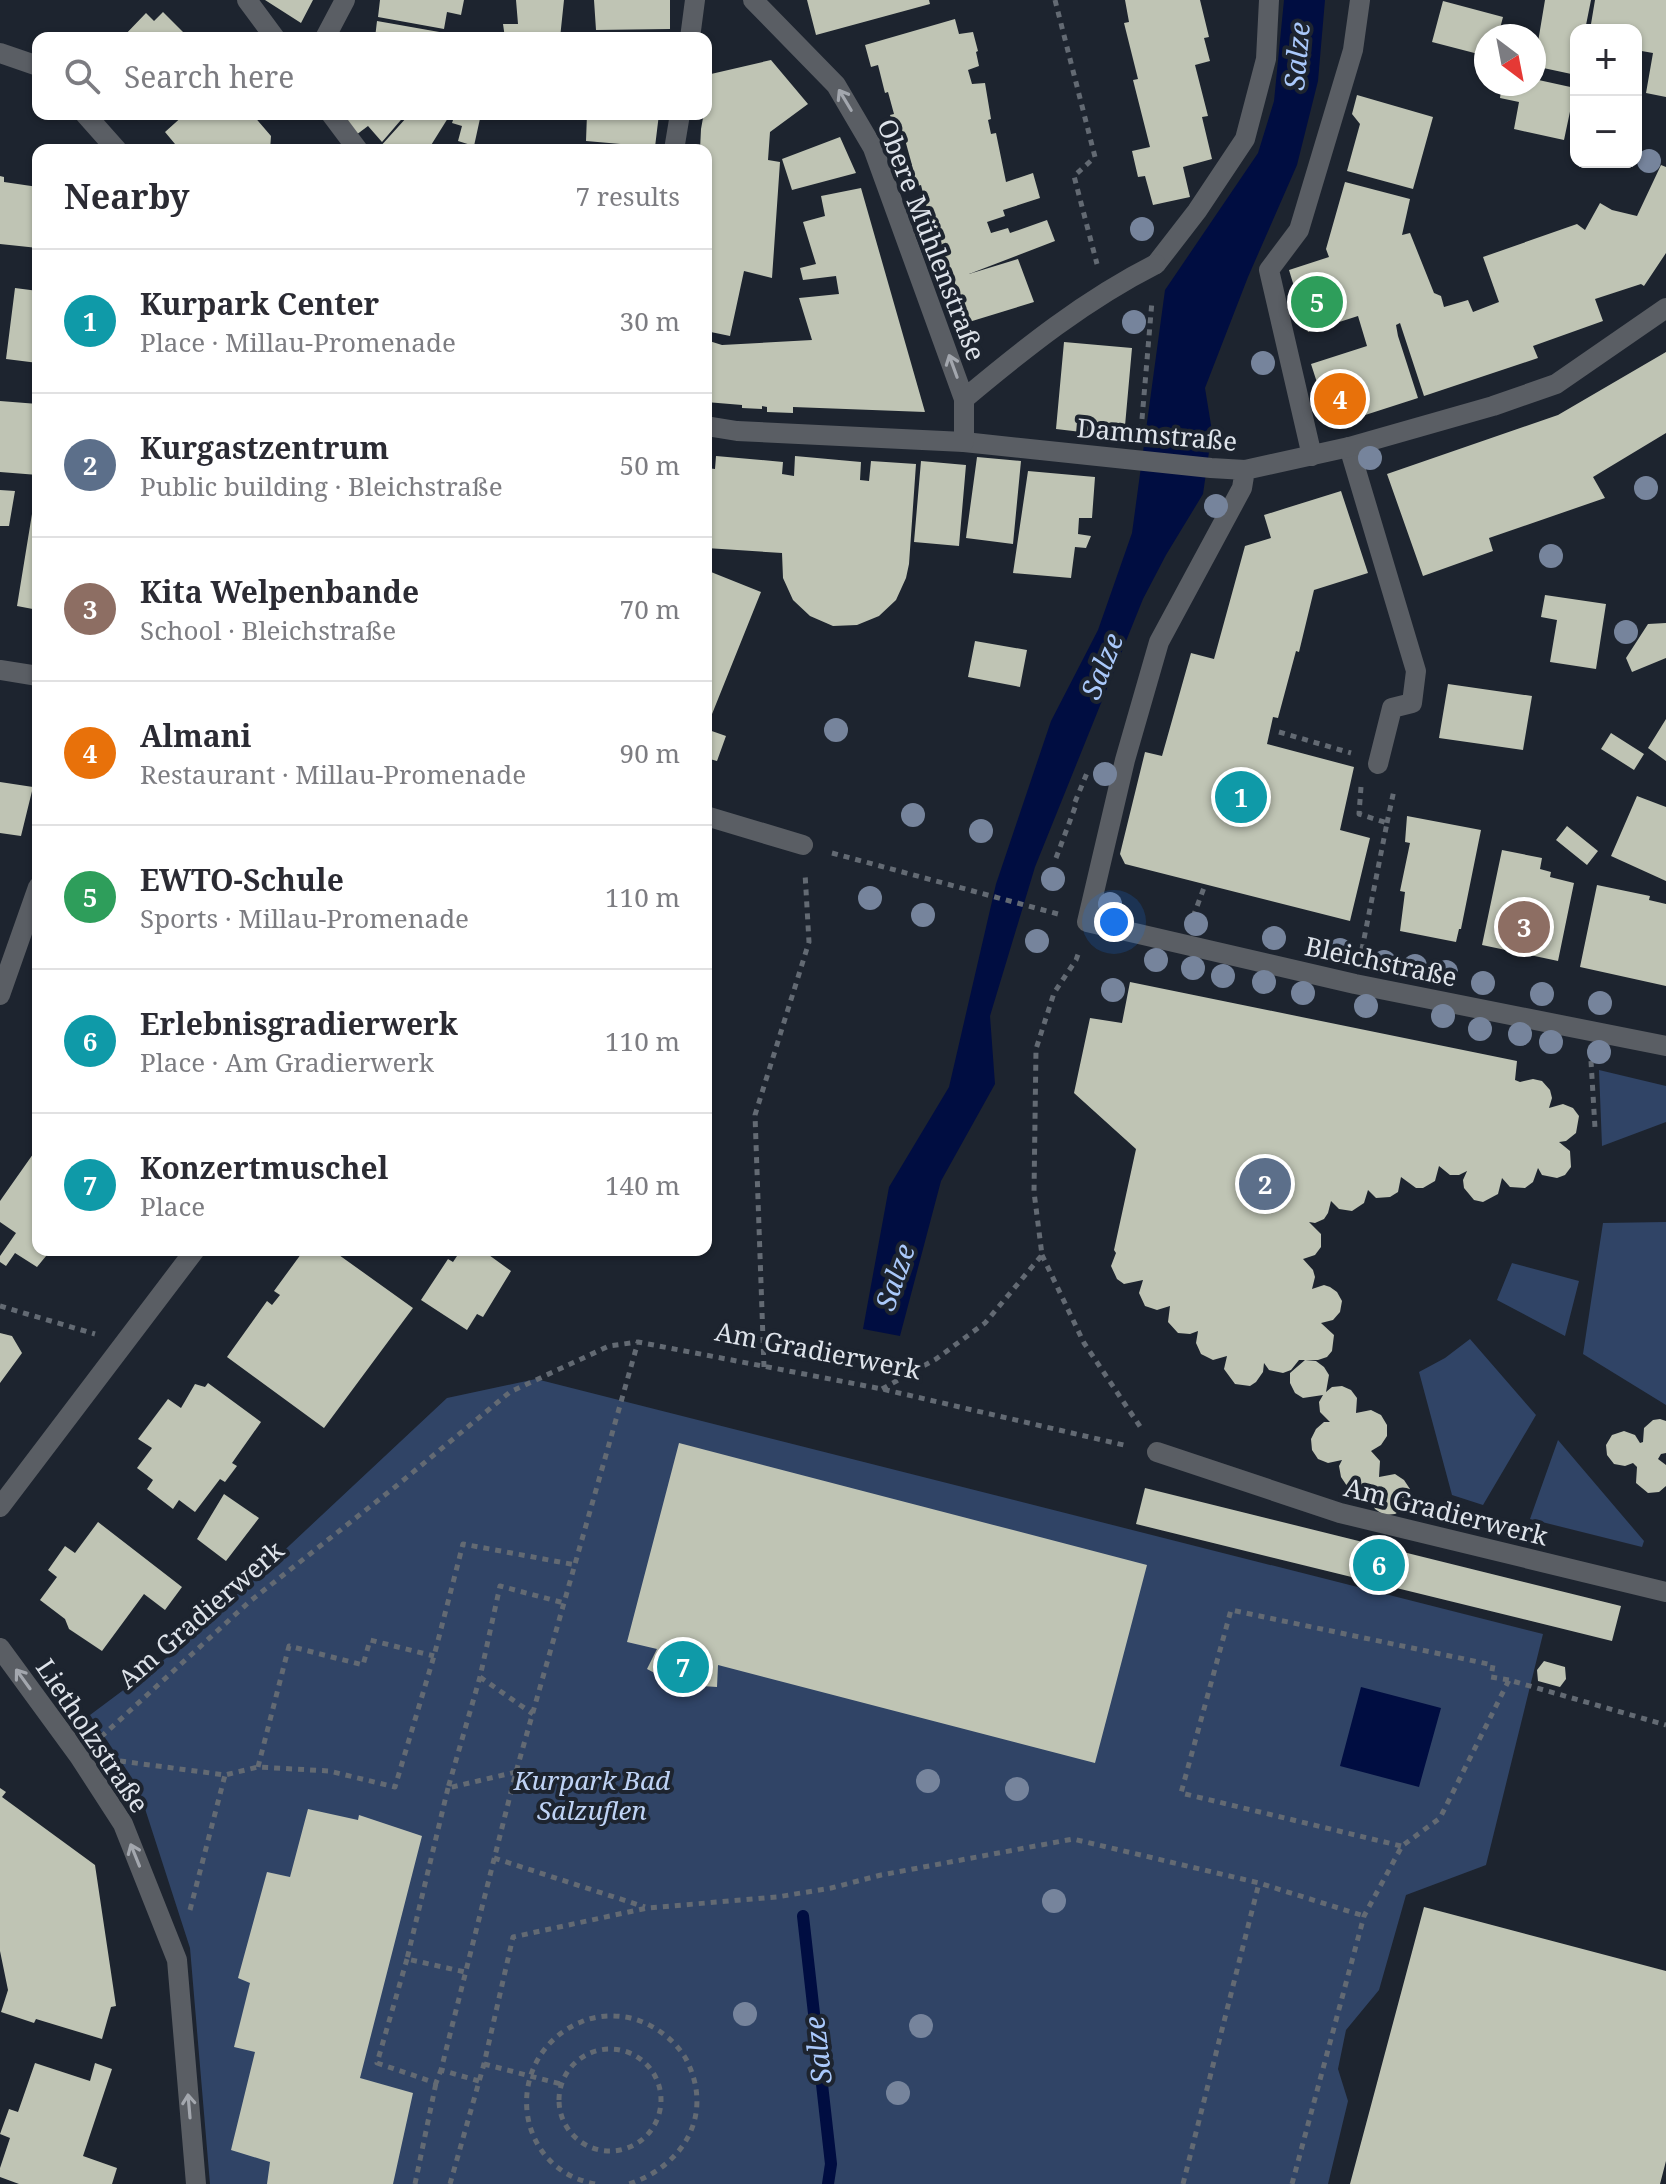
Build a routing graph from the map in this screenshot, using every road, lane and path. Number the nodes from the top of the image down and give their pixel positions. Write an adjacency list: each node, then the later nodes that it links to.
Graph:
1 (247, 0): 8 (street)
2 (345, 0): 9 (street)
3 (695, 0): 10 (street)
4 (753, 0): 22 (street, Obere Mühlenstraße, one-way to 4)
5 (1055, 0): 20 (path)
6 (1269, 0): 19 (street)
7 (1360, 0): 26 (street)
8 (271, 32)
9 (328, 32)
10 (691, 32)
11 (0, 53): 12 (street)
12 (32, 64)
13 (90, 120): 16 (street)
14 (336, 120): 17 (street)
15 (679, 120): 18 (street)
16 (112, 144)
17 (354, 144)
18 (675, 144)
19 (1156, 264): 20 (street); 27 (path)
20 (1107, 291): 22 (street)
21 (1666, 308): 25 (street, Dammstraße)
22 (964, 399): 24 (street, Obere Mühlenstraße)
23 (712, 427): 24 (street, Dammstraße)
24 (964, 442): 27 (street, Dammstraße)
25 (1349, 447): 26 (street, Dammstraße); 32 (street)
26 (1312, 456): 28 (street, Dammstraße)
27 (1138, 460): 28 (street, Dammstraße)
28 (1245, 470): 42 (street)
29 (0, 670): 30 (street)
30 (32, 675)
31 (1279, 732): 32 (path)
32 (1370, 760)
33 (1361, 785): 37 (path)
34 (1084, 804): 39 (path)
35 (1391, 805): 37 (path)
36 (712, 818): 38 (street)
37 (1387, 823): 43 (path)
38 (803, 845): 41 (path); 53 (path)
39 (1056, 858)
40 (32, 904): 44 (street)
41 (1060, 915)
42 (1087, 922): 43 (street, Bleichstraße); 48 (path)
43 (1355, 984): 45 (street, Bleichstraße)
44 (0, 995)
45 (1593, 1030): 46 (street, Bleichstraße); 47 (path)
46 (1666, 1046)
47 (1595, 1128)
48 (1042, 1255): 54 (path); 55 (path)
49 (190, 1256): 52 (street)
50 (0, 1306): 52 (path)
51 (638, 1342): 53 (path, Am Gradierwerk); 57 (path); 66 (path, Am Gradierwerk)
52 (124, 1343): 56 (street)
53 (764, 1367): 54 (path, Am Gradierwerk)
54 (882, 1389): 55 (path, Am Gradierwerk)
55 (1157, 1452): 58 (street, Am Gradierwerk)
56 (0, 1507)
57 (576, 1565): 59 (path); 61 (path)
58 (1666, 1592)
59 (564, 1603): 62 (path); 64 (path)
60 (0, 1648): 66 (street, Lietholzstraße, one-way to 60)
61 (434, 1656): 67 (path); 67 (path)
62 (480, 1677): 64 (path); 70 (path)
63 (1509, 1680): 65 (path); 71 (path); 71 (path)
64 (533, 1714): 68 (path)
65 (1666, 1725)
66 (79, 1756): 69 (path); 77 (street, Lietholzstraße, one-way to 66)
67 (258, 1767): 69 (path)
68 (516, 1772): 70 (path); 72 (path)
69 (225, 1775): 77 (path)
70 (448, 1788): 76 (path)
71 (1402, 1846): 75 (path)
72 (494, 1858): 74 (path); 78 (path)
73 (1259, 1883): 74 (path); 75 (path); 90 (path)
74 (647, 1908): 79 (path)
75 (1364, 1916): 91 (path)
76 (407, 1959): 78 (path); 83 (path)
77 (177, 1960): 85 (street, Lietholzstraße, one-way to 77)
78 (465, 1972): 80 (path)
79 (484, 2064): 81 (path); 82 (path)
80 (441, 2070): 82 (path); 83 (path)
81 (529, 2076): 84 (path); 88 (path); 89 (path)
82 (479, 2081): 87 (path)
83 (436, 2083): 86 (path)
84 (561, 2084): 84 (path)
85 (196, 2184)
86 (415, 2184)
87 (450, 2184)
88 (595, 2184)
89 (629, 2184)
90 (1183, 2184)
91 (1292, 2184)

